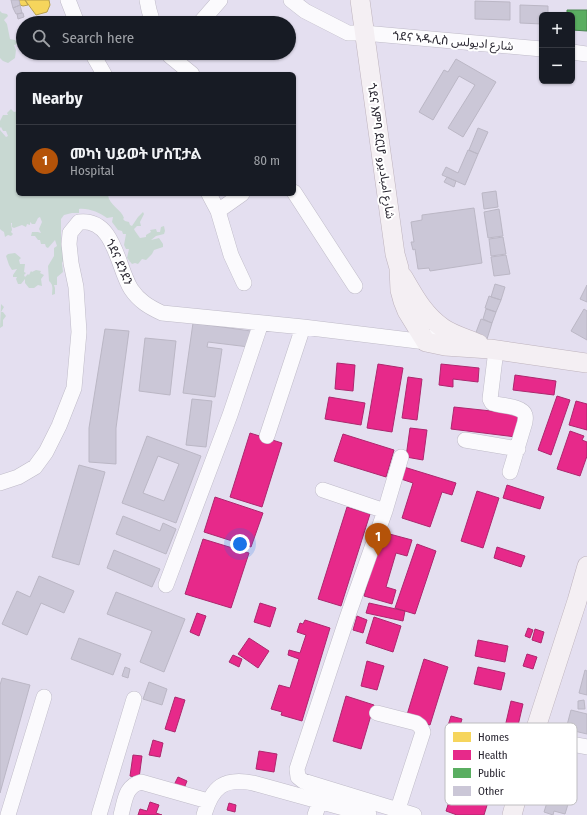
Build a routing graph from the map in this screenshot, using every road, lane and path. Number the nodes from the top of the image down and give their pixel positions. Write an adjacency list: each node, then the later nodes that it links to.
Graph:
1 (68, 0): 6 (street)
2 (147, 0): 7 (street)
3 (220, 0): 8 (street)
4 (291, 0): 9 (street, ጎደና ኣዱሊስ شارع اديولس)
5 (360, 0): 9 (main road, ጎደና እምባ ደርሆ شارع امباديرو)
6 (74, 16)
7 (151, 16)
8 (206, 16)
9 (364, 33): 10 (street, ጎደና ኣዱሊስ شارع اديولس); 25 (main road, ጎደና እምባ ደርሆ شارع امباديرو)
10 (539, 49)
11 (575, 52): 12 (street)
12 (587, 54)
13 (96, 60): 15 (street)
14 (177, 60): 16 (street)
15 (103, 72)
16 (190, 72)
17 (296, 195): 22 (street)
18 (210, 196): 20 (street)
19 (239, 196): 20 (street)
20 (218, 211): 21 (street)
21 (244, 283)
22 (355, 286)
23 (261, 323): 24 (street, ጎደና ደንደን); 33 (street, ጎደና ደንደን); 37 (street)
24 (303, 327): 25 (street, ጎደና ደንደን); 28 (street)
25 (424, 327): 26 (main road)
26 (493, 350): 27 (main road); 30 (street)
27 (586, 363)
28 (267, 436)
29 (465, 440): 30 (street)
30 (518, 448): 32 (street)
31 (401, 457): 35 (street)
32 (510, 472)
33 (0, 483)
34 (323, 490): 35 (street)
35 (385, 511): 48 (street)
36 (587, 566): 38 (main road)
37 (166, 585)
38 (582, 602): 42 (main road)
39 (44, 697): 49 (street)
40 (134, 699): 50 (street)
41 (377, 713): 48 (street)
42 (538, 723)
43 (577, 745): 44 (street)
44 (587, 747)
45 (515, 805): 54 (main road)
46 (206, 808): 47 (street); 51 (street)
47 (318, 808): 52 (street)
48 (397, 812): 53 (street)
49 (8, 815)
50 (100, 815)
51 (121, 815)
52 (369, 815)
53 (414, 815)
54 (512, 815)

